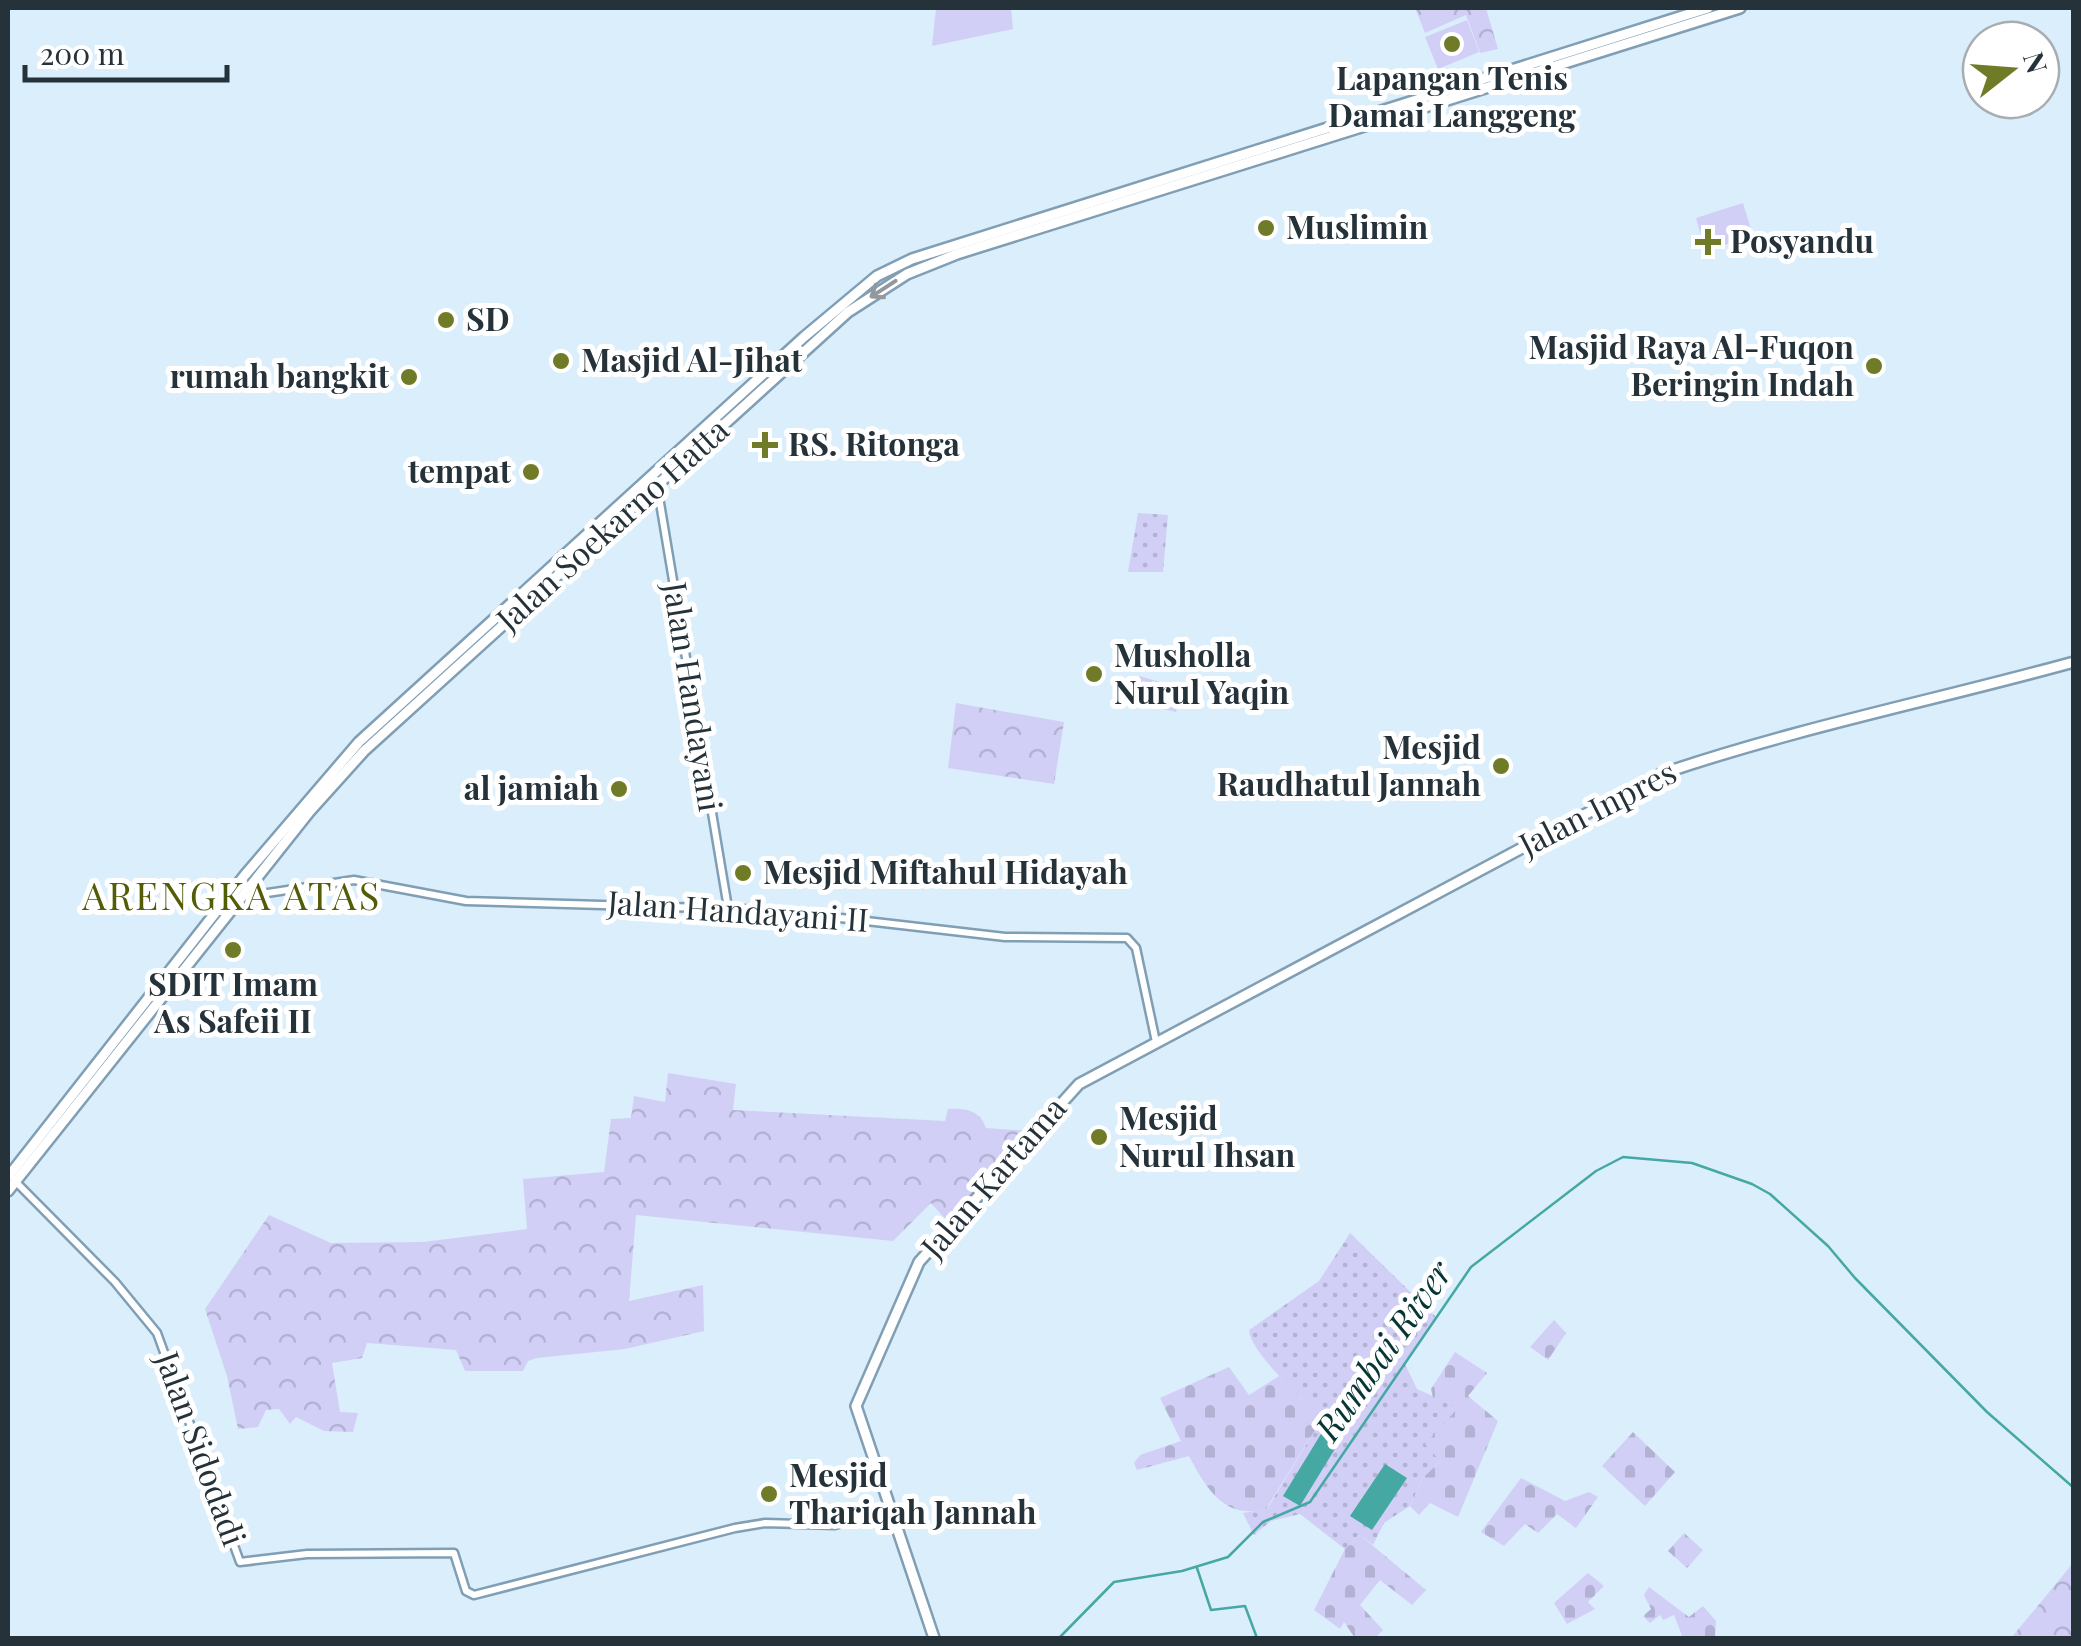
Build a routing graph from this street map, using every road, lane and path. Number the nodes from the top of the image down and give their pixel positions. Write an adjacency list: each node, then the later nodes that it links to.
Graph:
1 (1708, 8): 3 (main road, Jalan Soekarno Hatta)
2 (1740, 8): 4 (main road, Jalan Soekarno Hatta)
3 (1206, 163): 4 (main road); 5 (main road, Jalan Soekarno Hatta)
4 (1207, 176): 5 (main road, Jalan Soekarno Hatta, one-way to 5)
5 (782, 364): 6 (main road, Jalan Soekarno Hatta); 10 (main road, Jalan Soekarno Hatta)
6 (657, 486): 8 (main road, Jalan Soekarno Hatta); 9 (street, Jalan Handayani)
7 (2074, 662): 11 (main road, Jalan Inpres)
8 (241, 896): 9 (street, Jalan Handayani II); 10 (main road, Jalan Soekarno Hatta)
9 (728, 908): 11 (street, Jalan Handayani II)
10 (169, 979): 12 (main road, Jalan Soekarno Hatta)
11 (1156, 1042): 14 (main road, Jalan Kartama)
12 (11, 1179): 13 (main road, Jalan Soekarno Hatta); 14 (street, Jalan Sidodadi)
13 (8, 1191)
14 (892, 1510): 15 (main road, Jalan Kartama)
15 (934, 1638)

